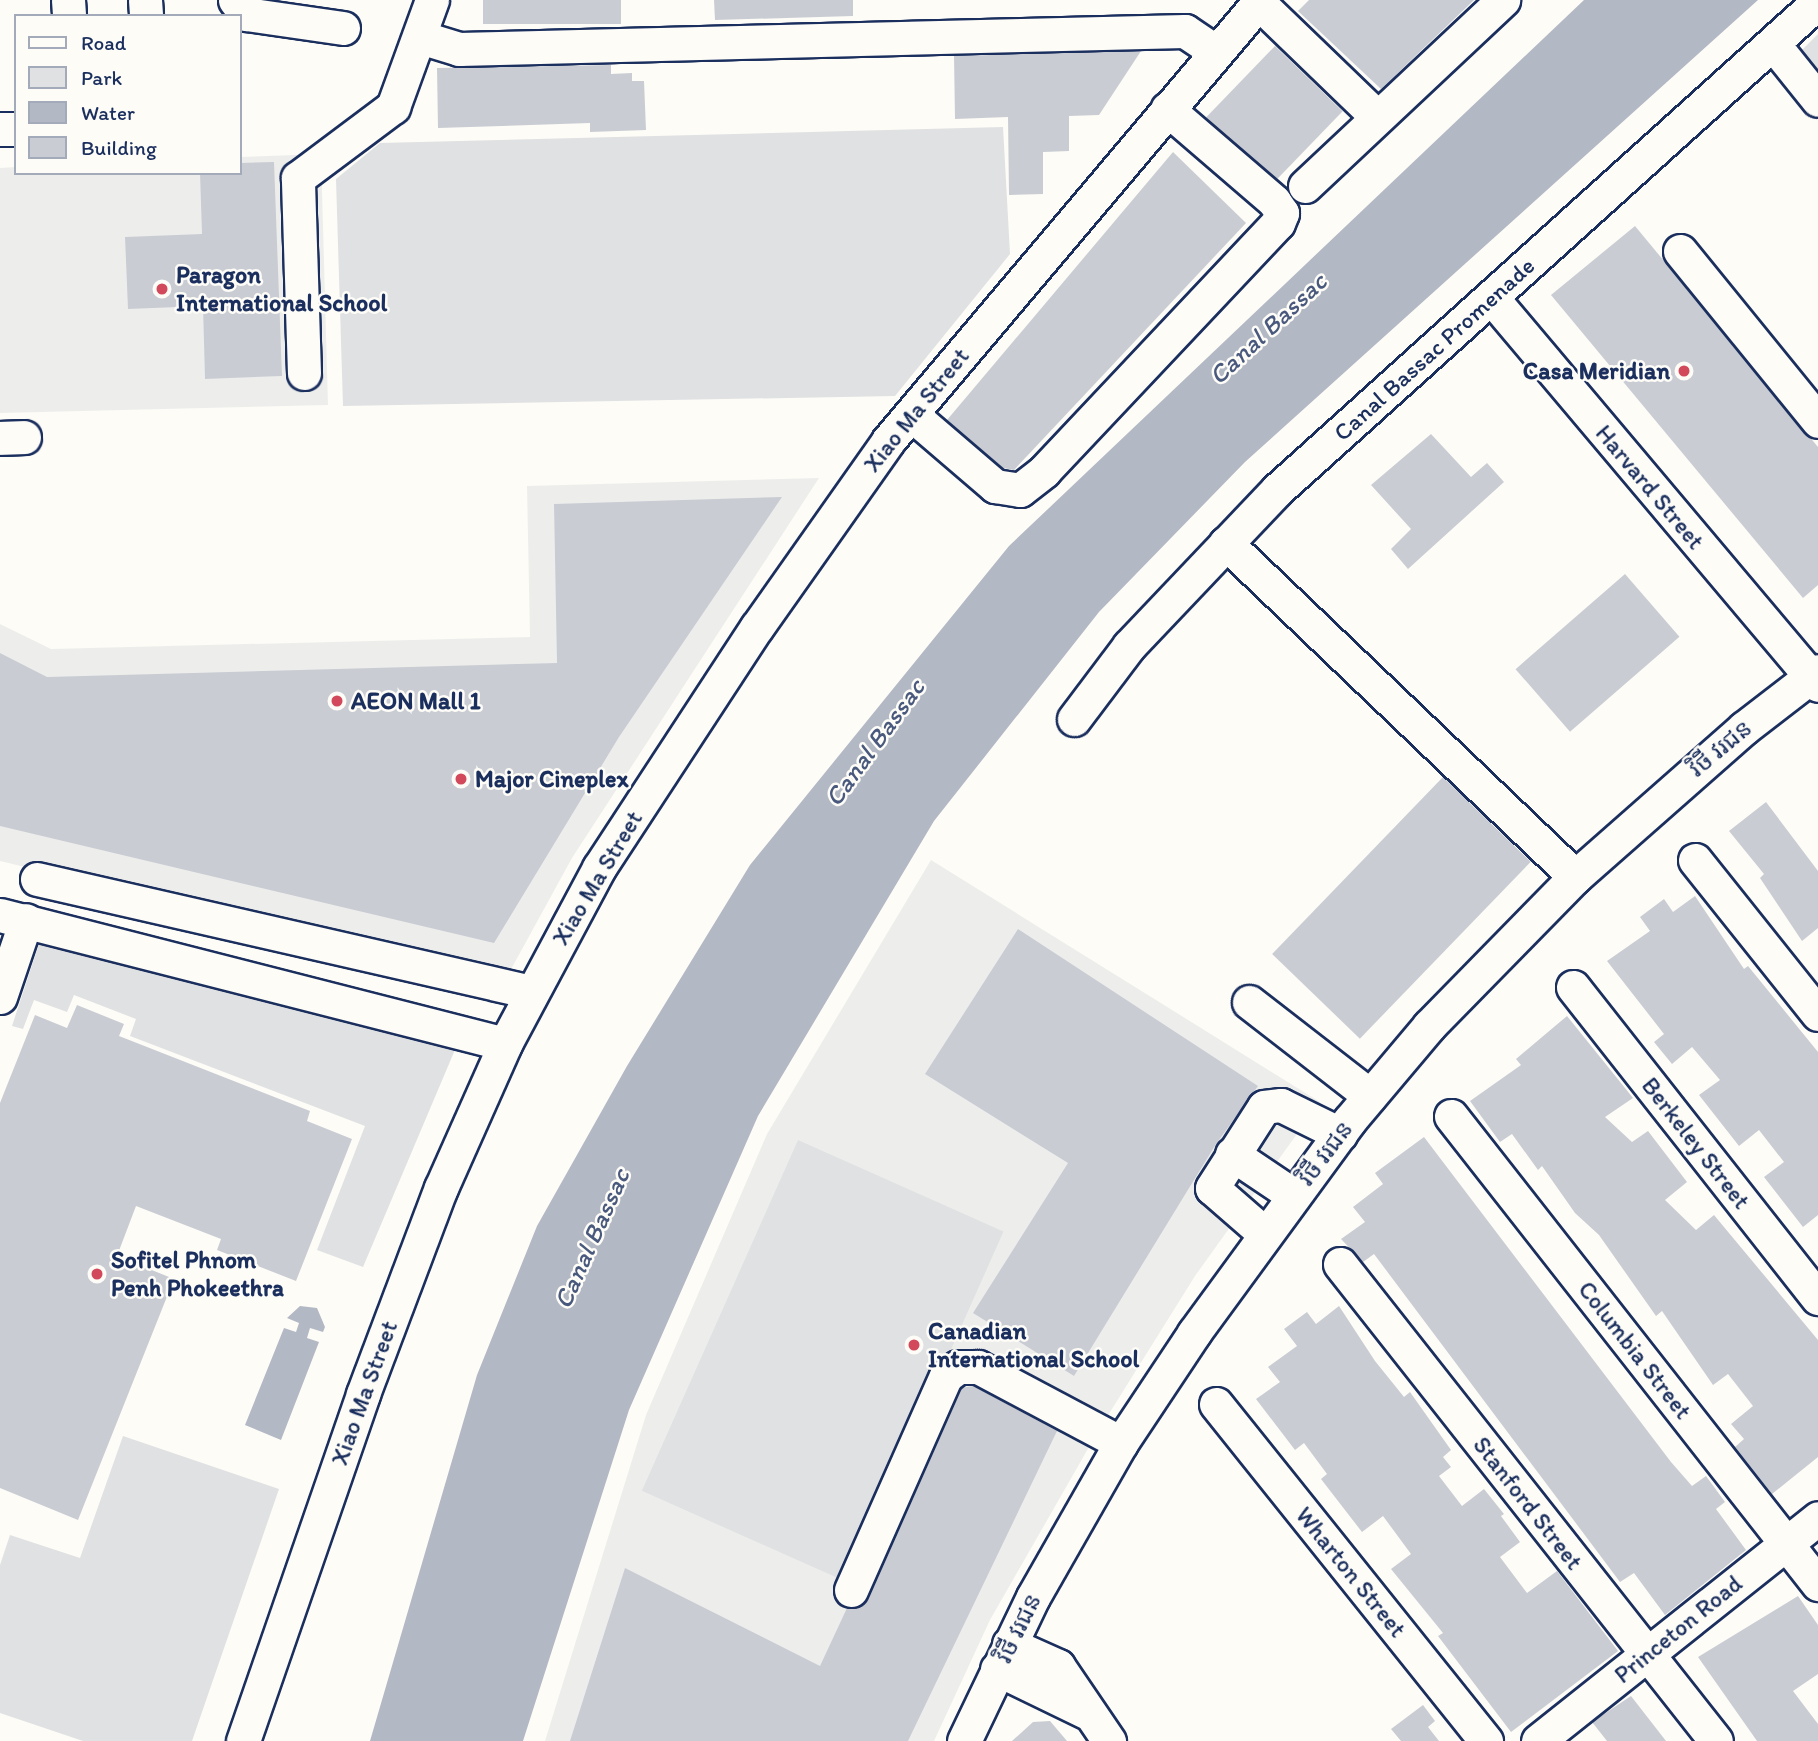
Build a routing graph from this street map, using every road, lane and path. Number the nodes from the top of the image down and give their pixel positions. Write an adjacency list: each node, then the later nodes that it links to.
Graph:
1 (235, 0): 6 (street)
2 (432, 0): 7 (street)
3 (1503, 0): 12 (street)
4 (1260, 1): 9 (street, Xiao Ma Street); 12 (street)
5 (1818, 2): 8 (street, Canal Bassac Promenade)
6 (343, 28)
7 (420, 37): 9 (street); 16 (street)
8 (1774, 46): 10 (street); 15 (street, Canal Bassac Promenade)
9 (1216, 52): 11 (street, Xiao Ma Street)
10 (1818, 100)
11 (1167, 109): 17 (street, Xiao Ma Street); 17 (street)
12 (1376, 116): 13 (street)
13 (1305, 186)
14 (1680, 251): 18 (street)
15 (1491, 297): 19 (street, Canal Bassac Promenade); 20 (street, Harvard Street)
16 (304, 373)
17 (911, 414): 27 (street, Xiao Ma Street)
18 (1818, 421)
19 (1226, 542): 21 (street, Canal Bassac Promenade); 23 (street)
20 (1816, 685): 23 (street, វិថី វរជន)
21 (1074, 719)
22 (1695, 860): 30 (street)
23 (1575, 877): 32 (street, វិថី វរជន)
24 (37, 879): 27 (street)
25 (13, 917): 28 (street); 31 (street)
26 (1573, 987): 39 (street, Berkeley Street)
27 (531, 992): 31 (street, Xiao Ma Street)
28 (0, 998)
29 (1249, 1002): 32 (street)
30 (1818, 1014)
31 (505, 1044): 48 (street, Xiao Ma Street)
32 (1370, 1097): 34 (street, វិថី វរជន)
33 (1451, 1116): 43 (street, Columbia Street)
34 (1340, 1134): 35 (street); 36 (street, វិថី វរជន)
35 (1232, 1154): 36 (street); 37 (street)
36 (1293, 1195): 37 (street, វិថី វរជន)
37 (1265, 1234): 41 (street, វិថី វរជន)
38 (1340, 1264): 46 (street, Stanford Street)
39 (1818, 1298)
40 (1216, 1404): 51 (street, Wharton Street)
41 (1121, 1443): 45 (street); 47 (street, វិថី វរជន)
42 (1818, 1518): 43 (street, Princeton Road)
43 (1786, 1543): 44 (street, Columbia Street); 46 (street, Princeton Road)
44 (1818, 1584)
45 (850, 1590)
46 (1647, 1654): 52 (street, Princeton Road); 53 (street, Stanford Street)
47 (1003, 1656): 49 (street, វិថី វរជន); 50 (street)
48 (243, 1741)
49 (964, 1741)
50 (1110, 1741)
51 (1486, 1741)
52 (1538, 1741)
53 (1716, 1741)

